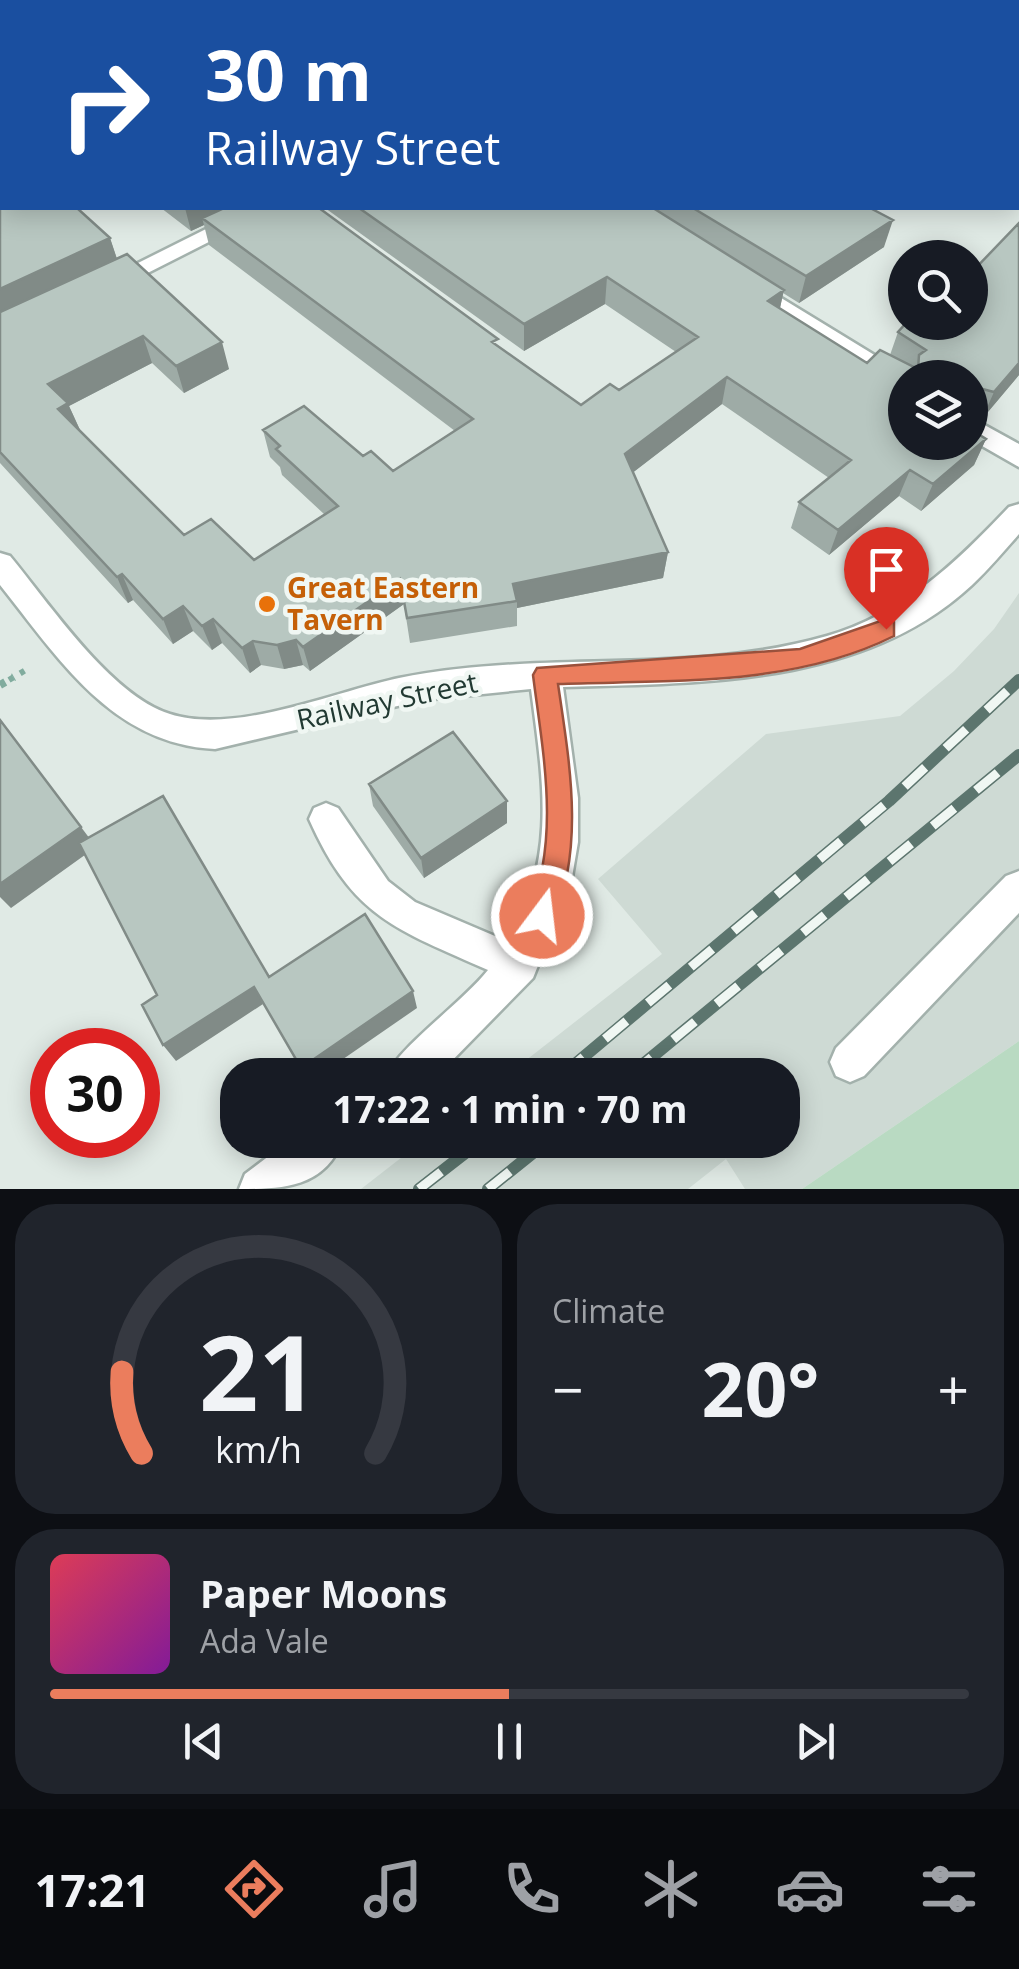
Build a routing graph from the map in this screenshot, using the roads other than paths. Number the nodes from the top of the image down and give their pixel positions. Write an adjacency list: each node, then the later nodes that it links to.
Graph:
1 (262, 210): 3 (street)
2 (723, 270): 4 (street)
3 (88, 293)
4 (888, 374)
5 (988, 437): 6 (street)
6 (1019, 457)
7 (1019, 515): 9 (street, Railway Street)
8 (0, 564): 9 (street, Railway Street)
9 (545, 675): 12 (street)
10 (326, 819): 12 (street)
11 (1019, 888): 14 (street)
12 (520, 965): 13 (street)
13 (429, 1058)
14 (850, 1062)
15 (300, 1158): 16 (street)
16 (260, 1189)

